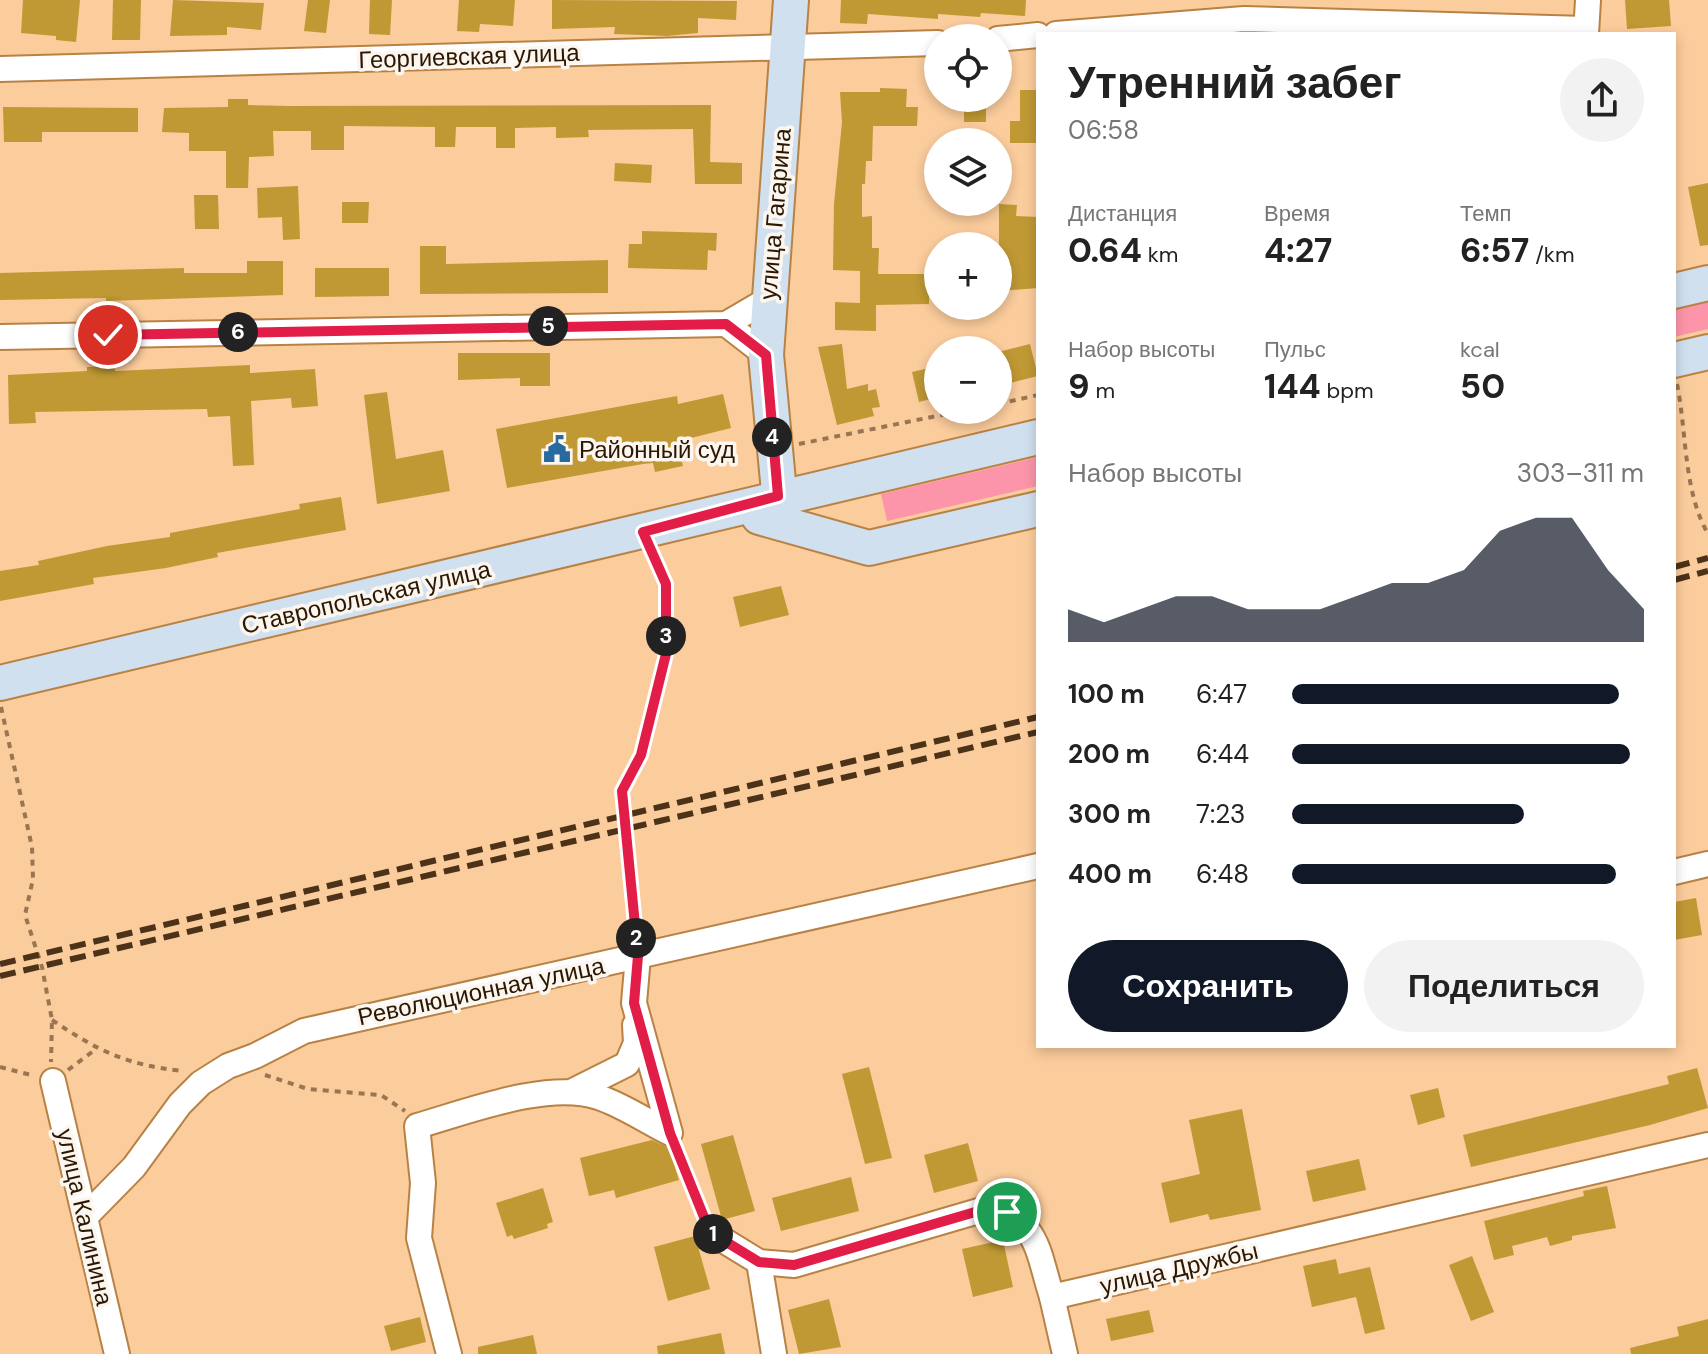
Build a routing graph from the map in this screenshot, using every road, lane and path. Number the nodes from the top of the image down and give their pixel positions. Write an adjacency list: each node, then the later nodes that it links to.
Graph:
1 (791, 0): 8 (main road, улица Гагарина)
2 (1588, 0): 4 (street)
3 (1081, 32): 4 (street)
4 (1586, 32)
5 (1036, 35): 6 (street)
6 (1012, 38)
7 (924, 43): 8 (street, Георгиевская улица)
8 (788, 48): 9 (street, Георгиевская улица); 12 (main road, улица Гагарина)
9 (0, 69)
10 (1708, 283): 11 (main road)
11 (1676, 291)
12 (767, 300): 13 (street); 16 (main road, улица Гагарина)
13 (726, 324): 14 (street); 16 (street)
14 (0, 337)
15 (1708, 352): 17 (main road)
16 (766, 355): 23 (main road, улица Гагарина)
17 (1676, 368)
18 (1676, 376): 27 (path)
19 (1036, 395): 20 (path)
20 (1012, 401)
21 (924, 418): 23 (path)
22 (1036, 438): 25 (main road, Ставропольская улица)
23 (773, 449): 25 (main road, улица Гагарина)
24 (1036, 509): 25 (main road)
25 (780, 510): 26 (main road, Ставропольская улица)
26 (643, 532): 28 (main road, Ставропольская улица); 33 (path)
27 (1708, 534)
28 (0, 683)
29 (0, 702): 37 (path)
30 (1708, 864): 32 (street)
31 (1036, 866): 33 (street, Революционная улица)
32 (1676, 872)
33 (638, 956): 34 (street); 41 (street, Революционная улица)
34 (634, 1003): 38 (street); 39 (street)
35 (96, 1049): 37 (path)
36 (0, 1067): 37 (path)
37 (53, 1081): 41 (street, улица Калинина)
38 (564, 1094): 39 (street); 46 (street)
39 (670, 1133): 42 (path)
40 (1708, 1145): 44 (street, улица Дружбы)
41 (85, 1217): 45 (street, улица Калинина)
42 (710, 1232): 43 (street)
43 (759, 1262): 44 (street); 47 (street)
44 (1052, 1297): 48 (street)
45 (117, 1354)
46 (449, 1354)
47 (774, 1354)
48 (1065, 1354)

